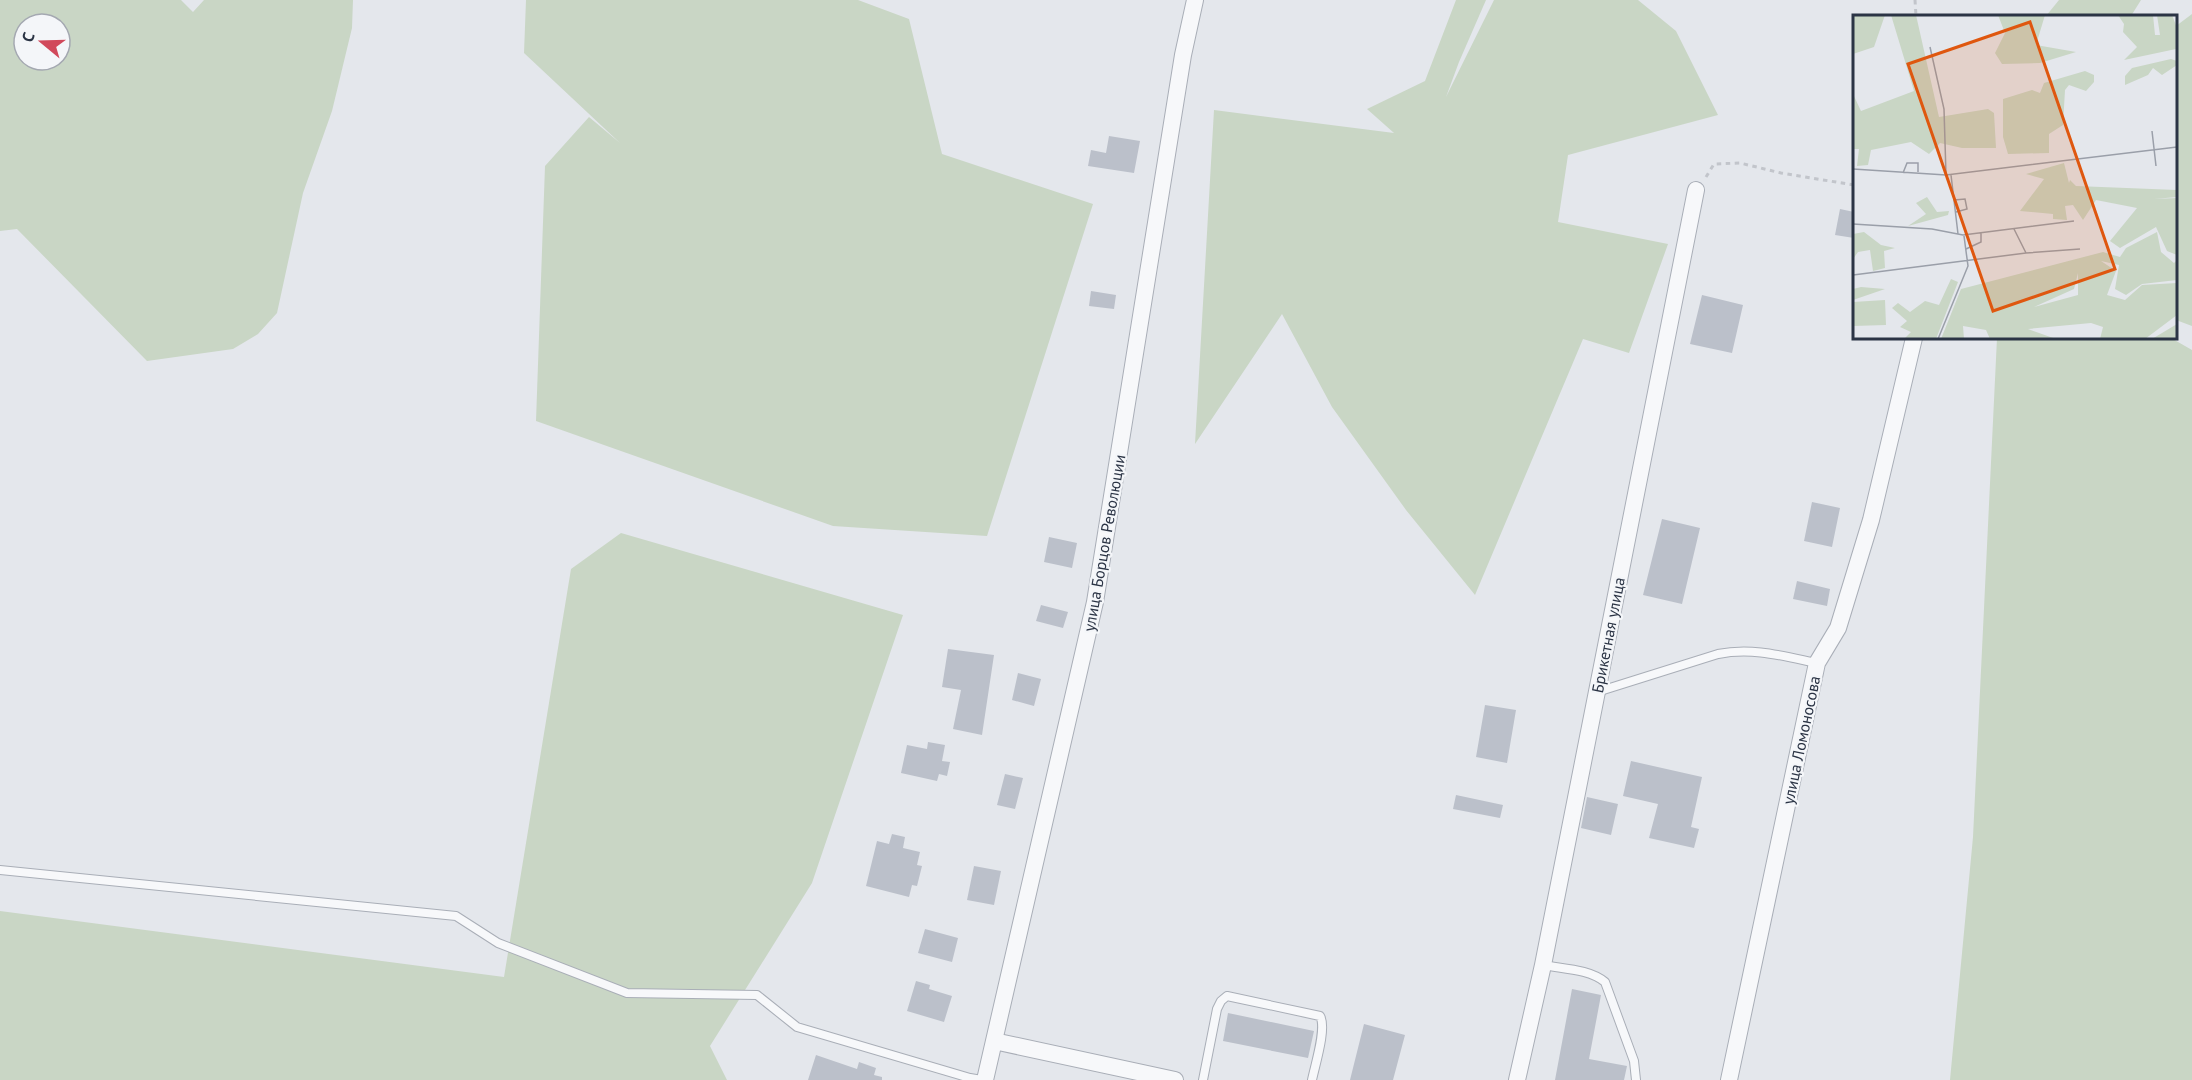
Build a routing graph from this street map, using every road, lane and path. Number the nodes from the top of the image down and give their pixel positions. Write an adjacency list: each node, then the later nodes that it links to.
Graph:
1 (1195, 0): 9 (street, улица Борцов Революции)
2 (1853, 185): 3 (path)
3 (1696, 190): 6 (street, Брикетная улица)
4 (1914, 339): 5 (street, улица Ломоносова)
5 (1817, 663): 6 (lane); 16 (street, улица Ломоносова)
6 (1597, 692): 8 (street, Брикетная улица)
7 (0, 870): 10 (lane)
8 (1543, 965): 14 (street, Брикетная улица); 15 (lane)
9 (994, 1041): 10 (street, улица Борцов Революции); 11 (street)
10 (983, 1080)
11 (1175, 1080)
12 (1203, 1080): 13 (lane)
13 (1312, 1080)
14 (1517, 1080)
15 (1636, 1080)
16 (1729, 1080)

